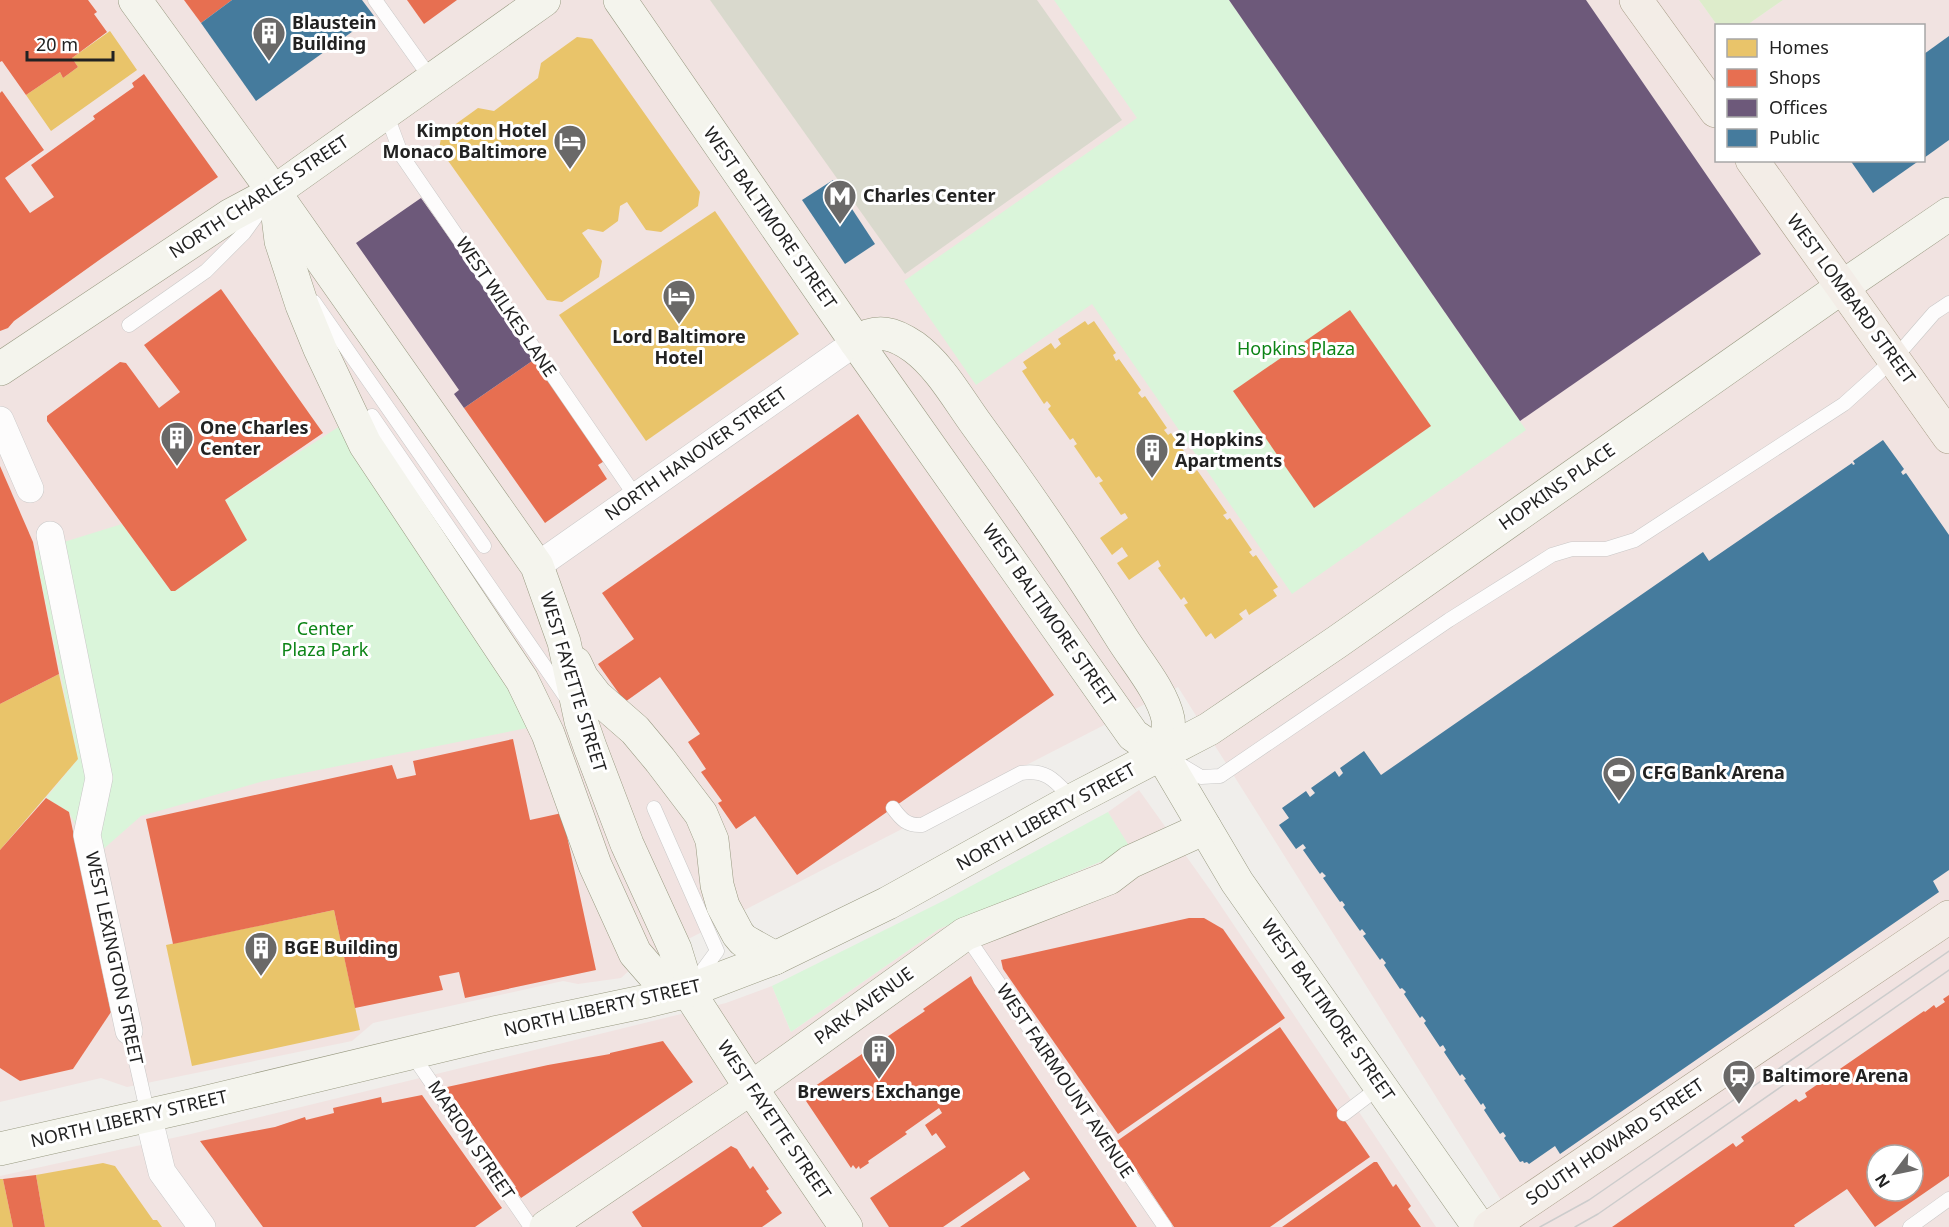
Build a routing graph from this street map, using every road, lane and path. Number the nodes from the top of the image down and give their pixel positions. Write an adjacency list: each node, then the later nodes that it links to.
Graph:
1 (135, 0): 10 (main road, WEST FAYETTE STREET)
2 (375, 0): 6 (lane)
3 (544, 0): 6 (main road, NORTH CHARLES STREET)
4 (620, 0): 16 (main road, WEST BALTIMORE STREET)
5 (1636, 0): 7 (main road)
6 (432, 80): 8 (main road, NORTH CHARLES STREET)
7 (1715, 110)
8 (386, 112): 10 (main road, NORTH CHARLES STREET); 23 (lane, WEST WILKES LANE)
9 (1753, 162): 13 (main road, WEST LOMBARD STREET)
10 (274, 192): 12 (main road); 15 (lane); 18 (main road, NORTH CHARLES STREET); 26 (main road, WEST FAYETTE STREET)
11 (1949, 214): 13 (main road, HOPKINS PLACE)
12 (289, 266): 25 (lane); 28 (main road)
13 (1842, 287): 17 (main road, WEST LOMBARD STREET); 30 (main road, HOPKINS PLACE)
14 (1949, 303): 17 (lane)
15 (129, 325)
16 (856, 342): 23 (street, NORTH HANOVER STREET); 30 (main road, WEST BALTIMORE STREET); 30 (main road)
17 (1894, 359): 21 (main road, WEST LOMBARD STREET); 30 (lane)
18 (0, 369)
19 (372, 416): 29 (lane)
20 (0, 420): 22 (street)
21 (1949, 437)
22 (30, 489)
23 (636, 497): 26 (street, NORTH HANOVER STREET)
24 (50, 535): 39 (street, WEST LEXINGTON STREET)
25 (484, 546)
26 (537, 566): 27 (main road, WEST FAYETTE STREET)
27 (564, 642): 29 (main road, WEST FAYETTE STREET); 37 (main road)
28 (535, 707): 29 (main road); 38 (main road)
29 (586, 734): 38 (main road, WEST FAYETTE STREET)
30 (1162, 754): 31 (main road, NORTH LIBERTY STREET); 34 (main road, WEST BALTIMORE STREET)
31 (1073, 800): 33 (lane); 37 (main road, NORTH LIBERTY STREET)
32 (654, 808): 38 (lane)
33 (893, 808)
34 (1205, 828): 36 (main road, PARK AVENUE); 41 (main road, WEST BALTIMORE STREET)
35 (1949, 916): 53 (main road, SOUTH HOWARD STREET)
36 (965, 934): 42 (main road, PARK AVENUE); 51 (lane, WEST FAIRMOUNT AVENUE)
37 (775, 958): 38 (main road, NORTH LIBERTY STREET)
38 (688, 991): 40 (main road, NORTH LIBERTY STREET); 42 (main road, WEST FAYETTE STREET)
39 (129, 1031): 44 (lane, WEST LEXINGTON STREET)
40 (411, 1053): 44 (main road, NORTH LIBERTY STREET); 48 (lane, MARION STREET)
41 (1381, 1086): 43 (lane); 52 (main road, WEST BALTIMORE STREET)
42 (751, 1088): 49 (main road, PARK AVENUE); 50 (main road, WEST FAYETTE STREET)
43 (1344, 1114)
44 (148, 1115): 45 (main road, NORTH LIBERTY STREET); 47 (street, WEST LEXINGTON STREET)
45 (0, 1149)
46 (1949, 1199): 54 (lane)
47 (202, 1227)
48 (531, 1227)
49 (546, 1227)
50 (846, 1227)
51 (1165, 1227)
52 (1479, 1227)
53 (1490, 1227)
54 (1910, 1227)

